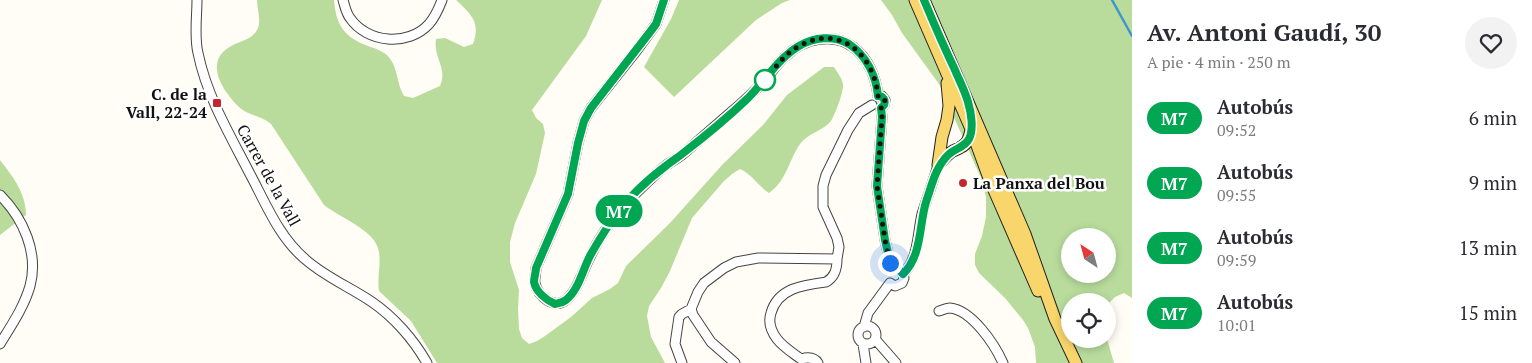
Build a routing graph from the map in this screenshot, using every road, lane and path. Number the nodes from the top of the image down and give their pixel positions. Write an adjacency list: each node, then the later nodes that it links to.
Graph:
1 (196, 0): 29 (street, Carrer de la Vall)
2 (343, 0): 3 (street)
3 (442, 0)
4 (664, 0): 9 (street)
5 (916, 0): 7 (main road)
6 (924, 0): 8 (main road)
7 (945, 72): 10 (main road); 11 (main road)
8 (968, 100): 10 (main road); 13 (main road)
9 (876, 106): 17 (street); 18 (street)
10 (970, 129): 11 (main road); 12 (main road); 13 (main road); 15 (main road)
11 (944, 133): 12 (main road); 14 (main road)
12 (959, 148): 14 (main road); 15 (main road)
13 (989, 150): 23 (main road)
14 (938, 165): 19 (street)
15 (990, 181): 23 (main road)
16 (0, 195): 26 (street)
17 (837, 259): 21 (street); 28 (street)
18 (892, 270): 19 (street); 20 (street)
19 (903, 274): 20 (street)
20 (890, 283): 24 (street)
21 (691, 309): 30 (street); 31 (street)
22 (939, 312): 35 (street)
23 (1056, 319): 36 (main road)
24 (864, 327): 25 (street); 27 (street)
25 (875, 339): 27 (street); 34 (street)
26 (0, 344)
27 (864, 344): 33 (street)
28 (801, 361): 32 (street)
29 (427, 363)
30 (682, 363)
31 (735, 363)
32 (818, 363)
33 (866, 363)
34 (896, 363)
35 (1003, 363)
36 (1076, 363)

